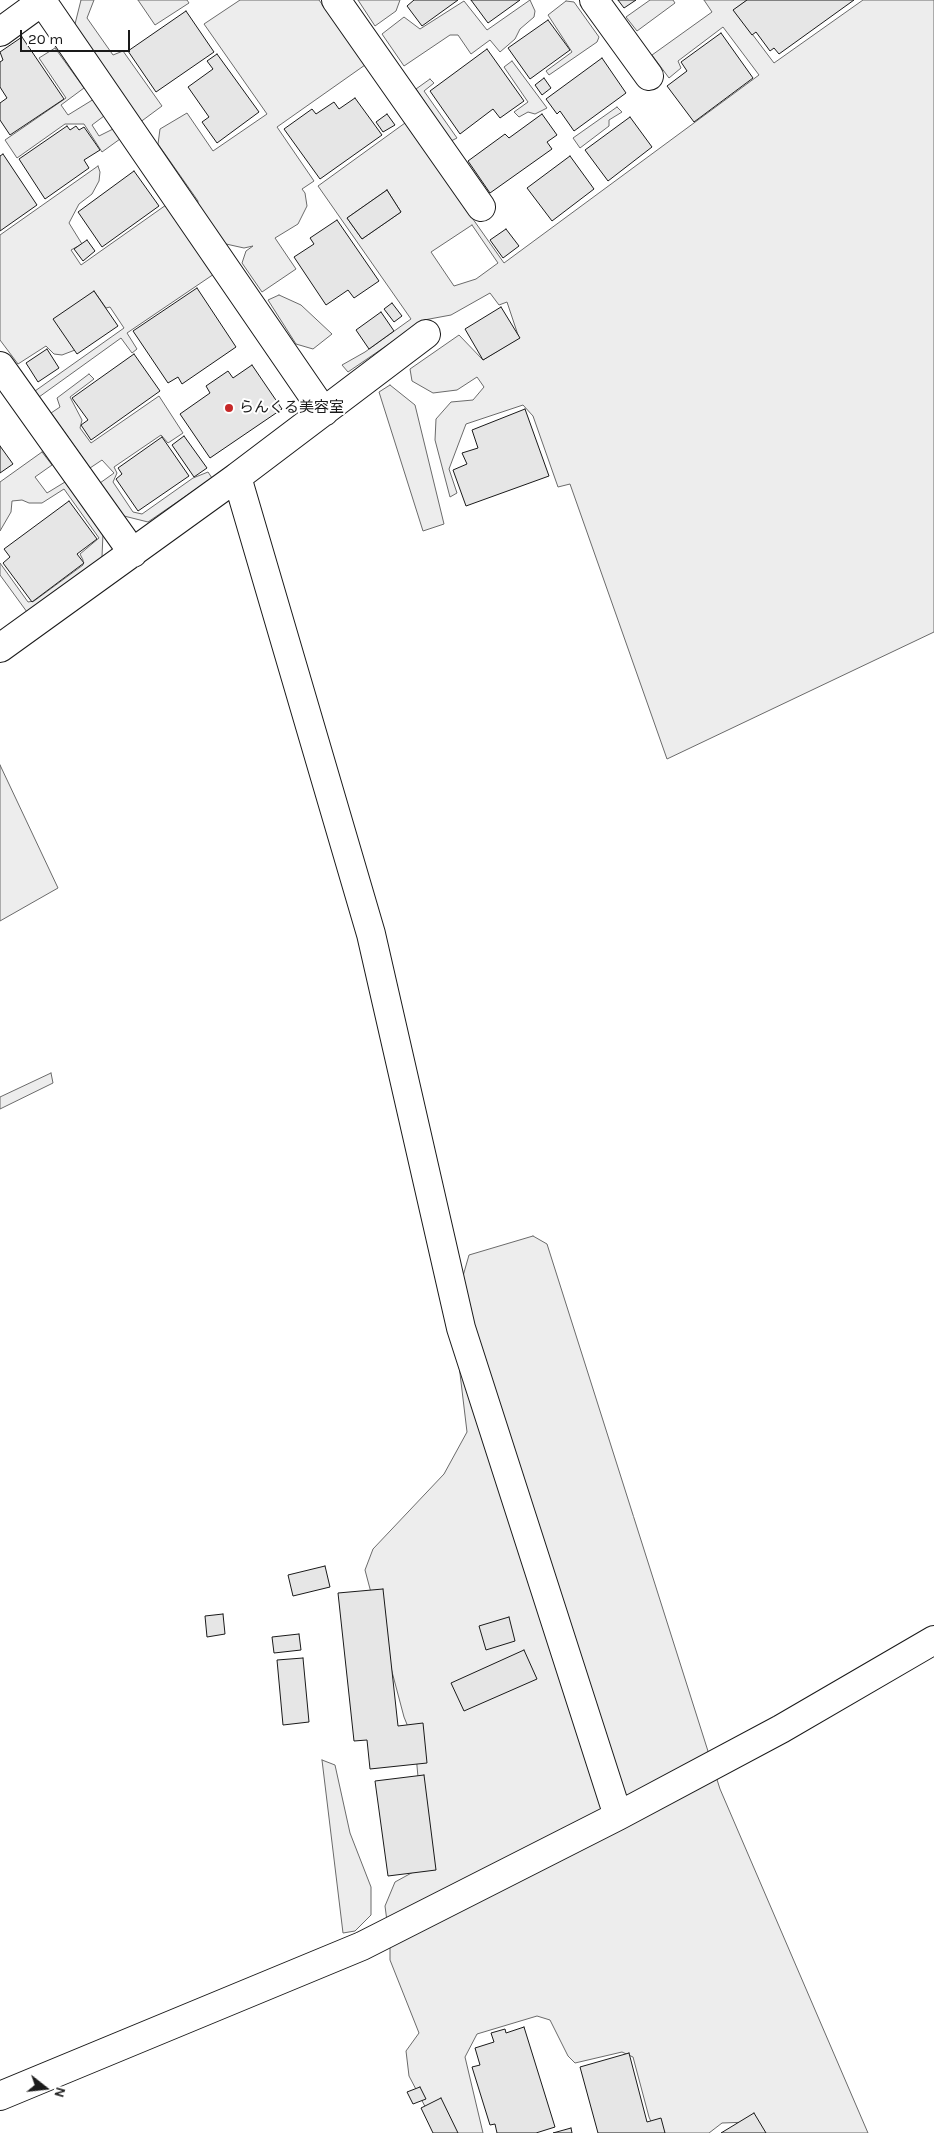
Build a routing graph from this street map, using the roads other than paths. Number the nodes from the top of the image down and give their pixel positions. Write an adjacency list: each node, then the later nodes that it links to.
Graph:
1 (336, 0): 6 (street)
2 (594, 0): 5 (street)
3 (43, 1): 4 (street); 9 (street)
4 (0, 32)
5 (649, 76)
6 (481, 207)
7 (426, 334): 9 (street)
8 (0, 366): 11 (street)
9 (324, 412): 10 (street)
10 (237, 477): 11 (street); 14 (street)
11 (133, 553): 12 (street)
12 (0, 648)
13 (934, 1640): 14 (street)
14 (618, 1816): 15 (street)
15 (0, 2096)

